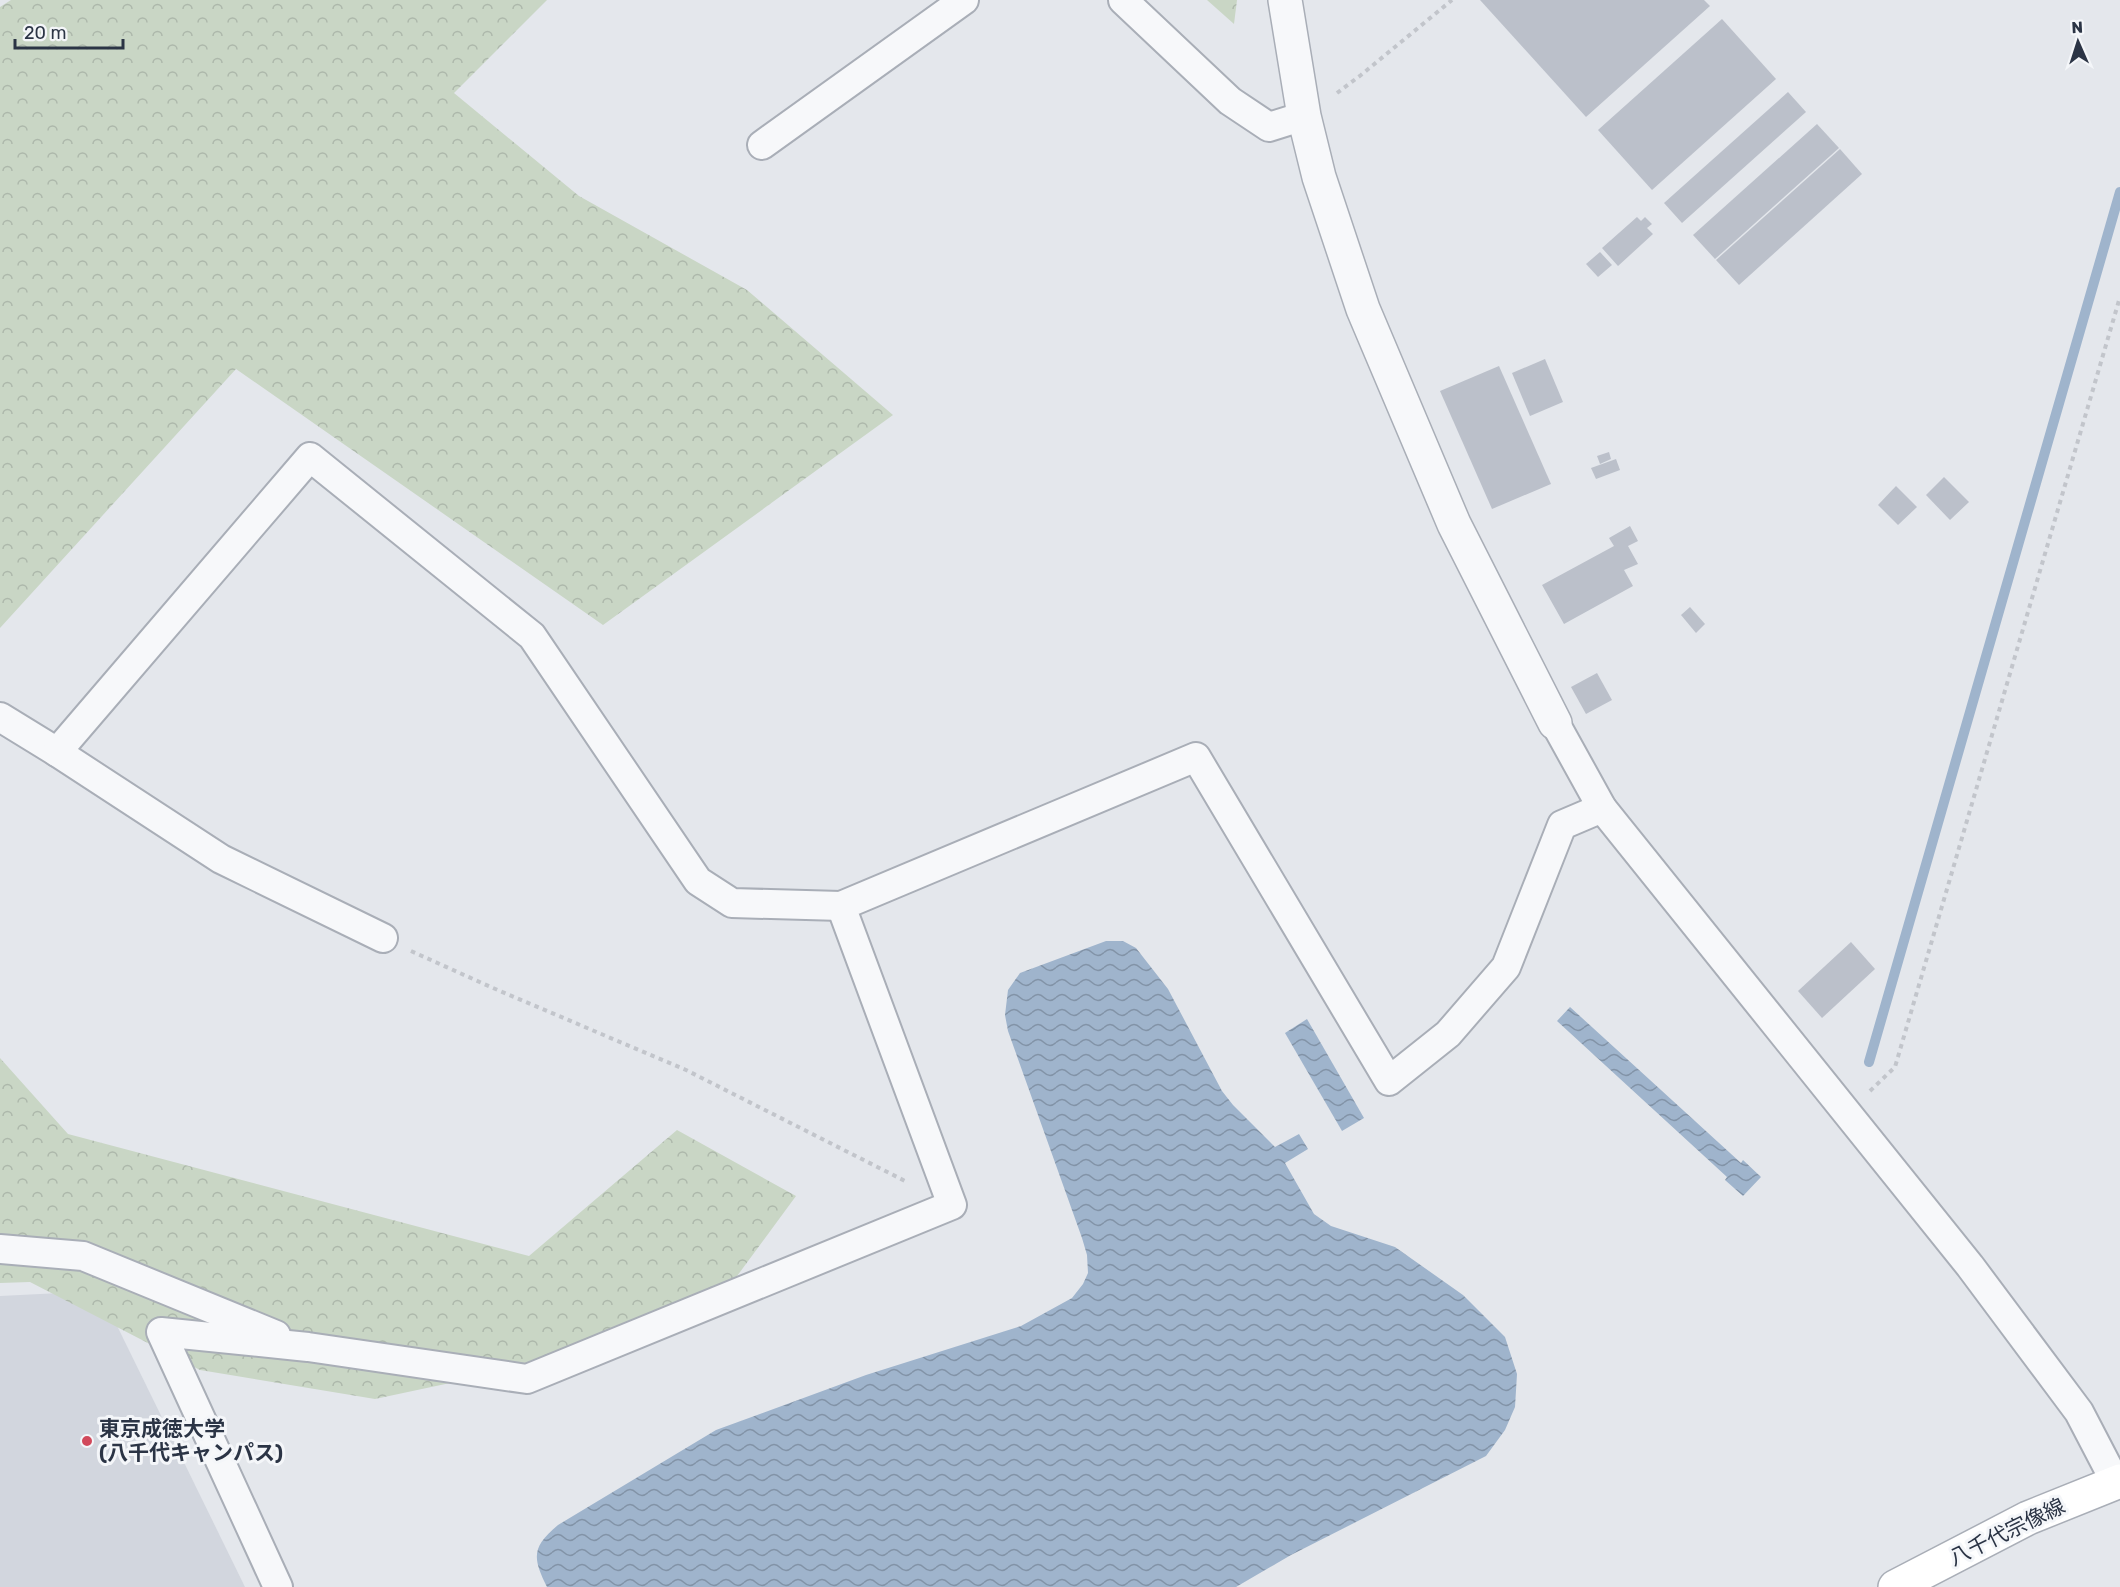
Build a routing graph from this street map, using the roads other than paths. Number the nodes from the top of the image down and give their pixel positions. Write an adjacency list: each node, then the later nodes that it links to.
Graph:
1 (964, 0): 5 (street)
2 (1123, 0): 4 (street)
3 (1285, 0): 4 (street)
4 (1304, 116): 7 (street)
5 (762, 145)
6 (0, 717): 8 (street)
7 (1555, 723): 9 (street)
8 (57, 752): 10 (street); 11 (street)
9 (1602, 807): 10 (street); 14 (street)
10 (841, 906): 13 (street)
11 (383, 938)
12 (0, 1249): 13 (street)
13 (308, 1347): 15 (street)
14 (2118, 1482): 16 (main road, 八千代宗像線)
15 (278, 1587)
16 (1895, 1587)

